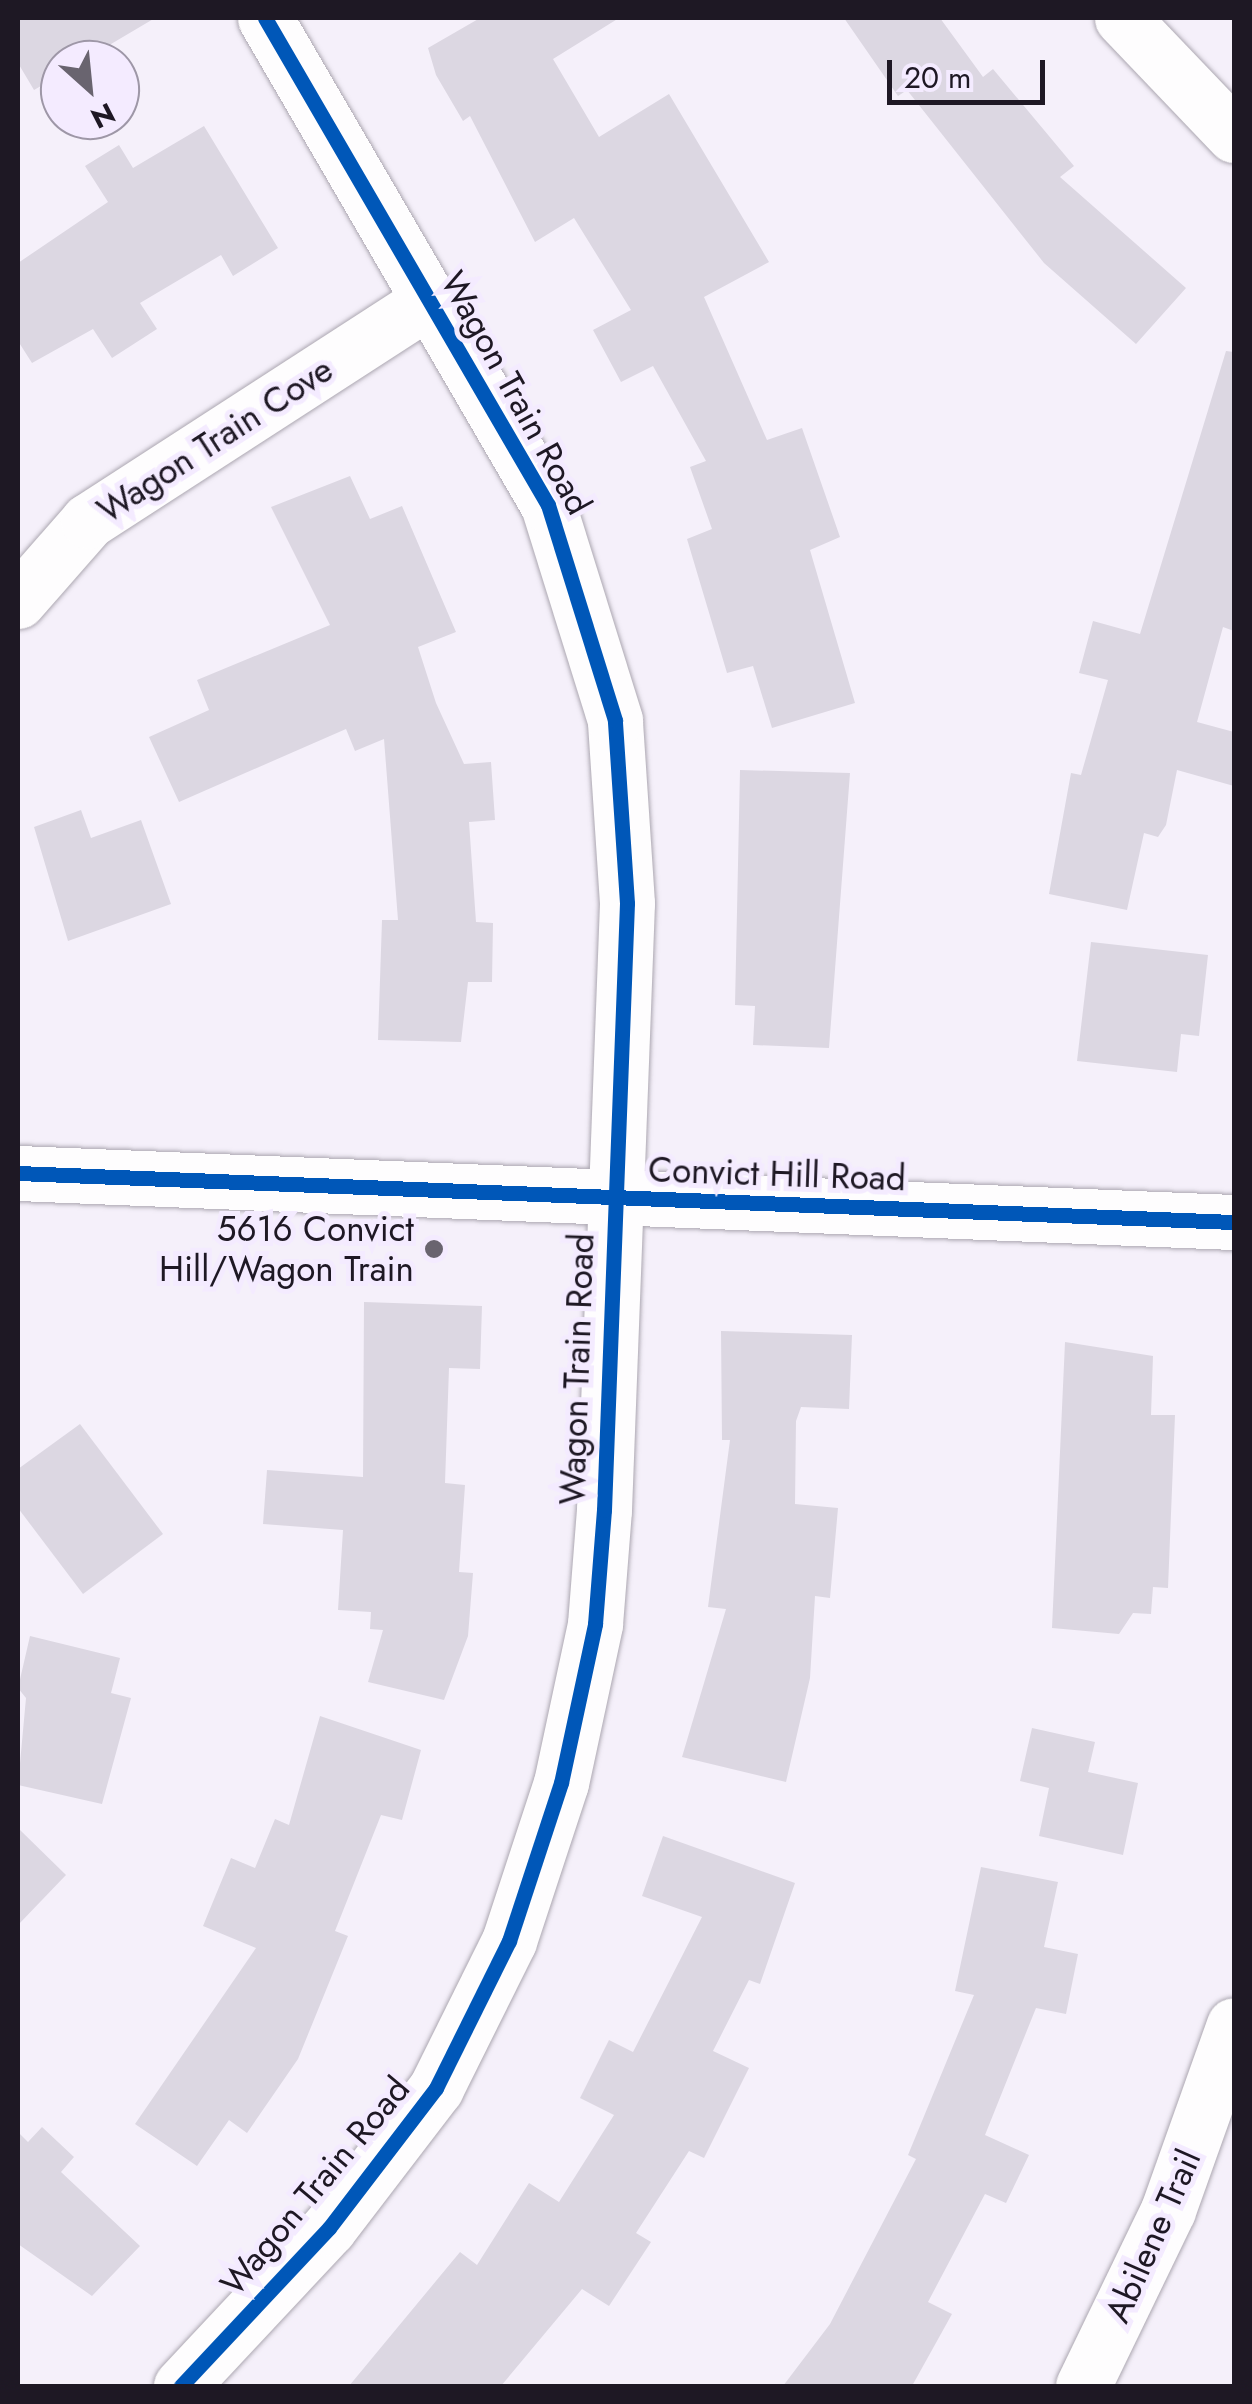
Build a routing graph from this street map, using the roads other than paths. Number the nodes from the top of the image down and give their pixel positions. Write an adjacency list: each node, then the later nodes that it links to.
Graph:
1 (265, 18): 4 (street, Wagon Train Road)
2 (1122, 18): 3 (street)
3 (1234, 135)
4 (431, 299): 5 (street, Wagon Train Cove); 7 (street, Wagon Train Road)
5 (18, 601)
6 (18, 1173): 7 (street, Convict Hill Road)
7 (612, 1198): 8 (street, Convict Hill Road); 10 (street, Wagon Train Road)
8 (1234, 1222)
9 (1234, 2025): 11 (street, Abilene Trail)
10 (180, 2386)
11 (1083, 2386)

